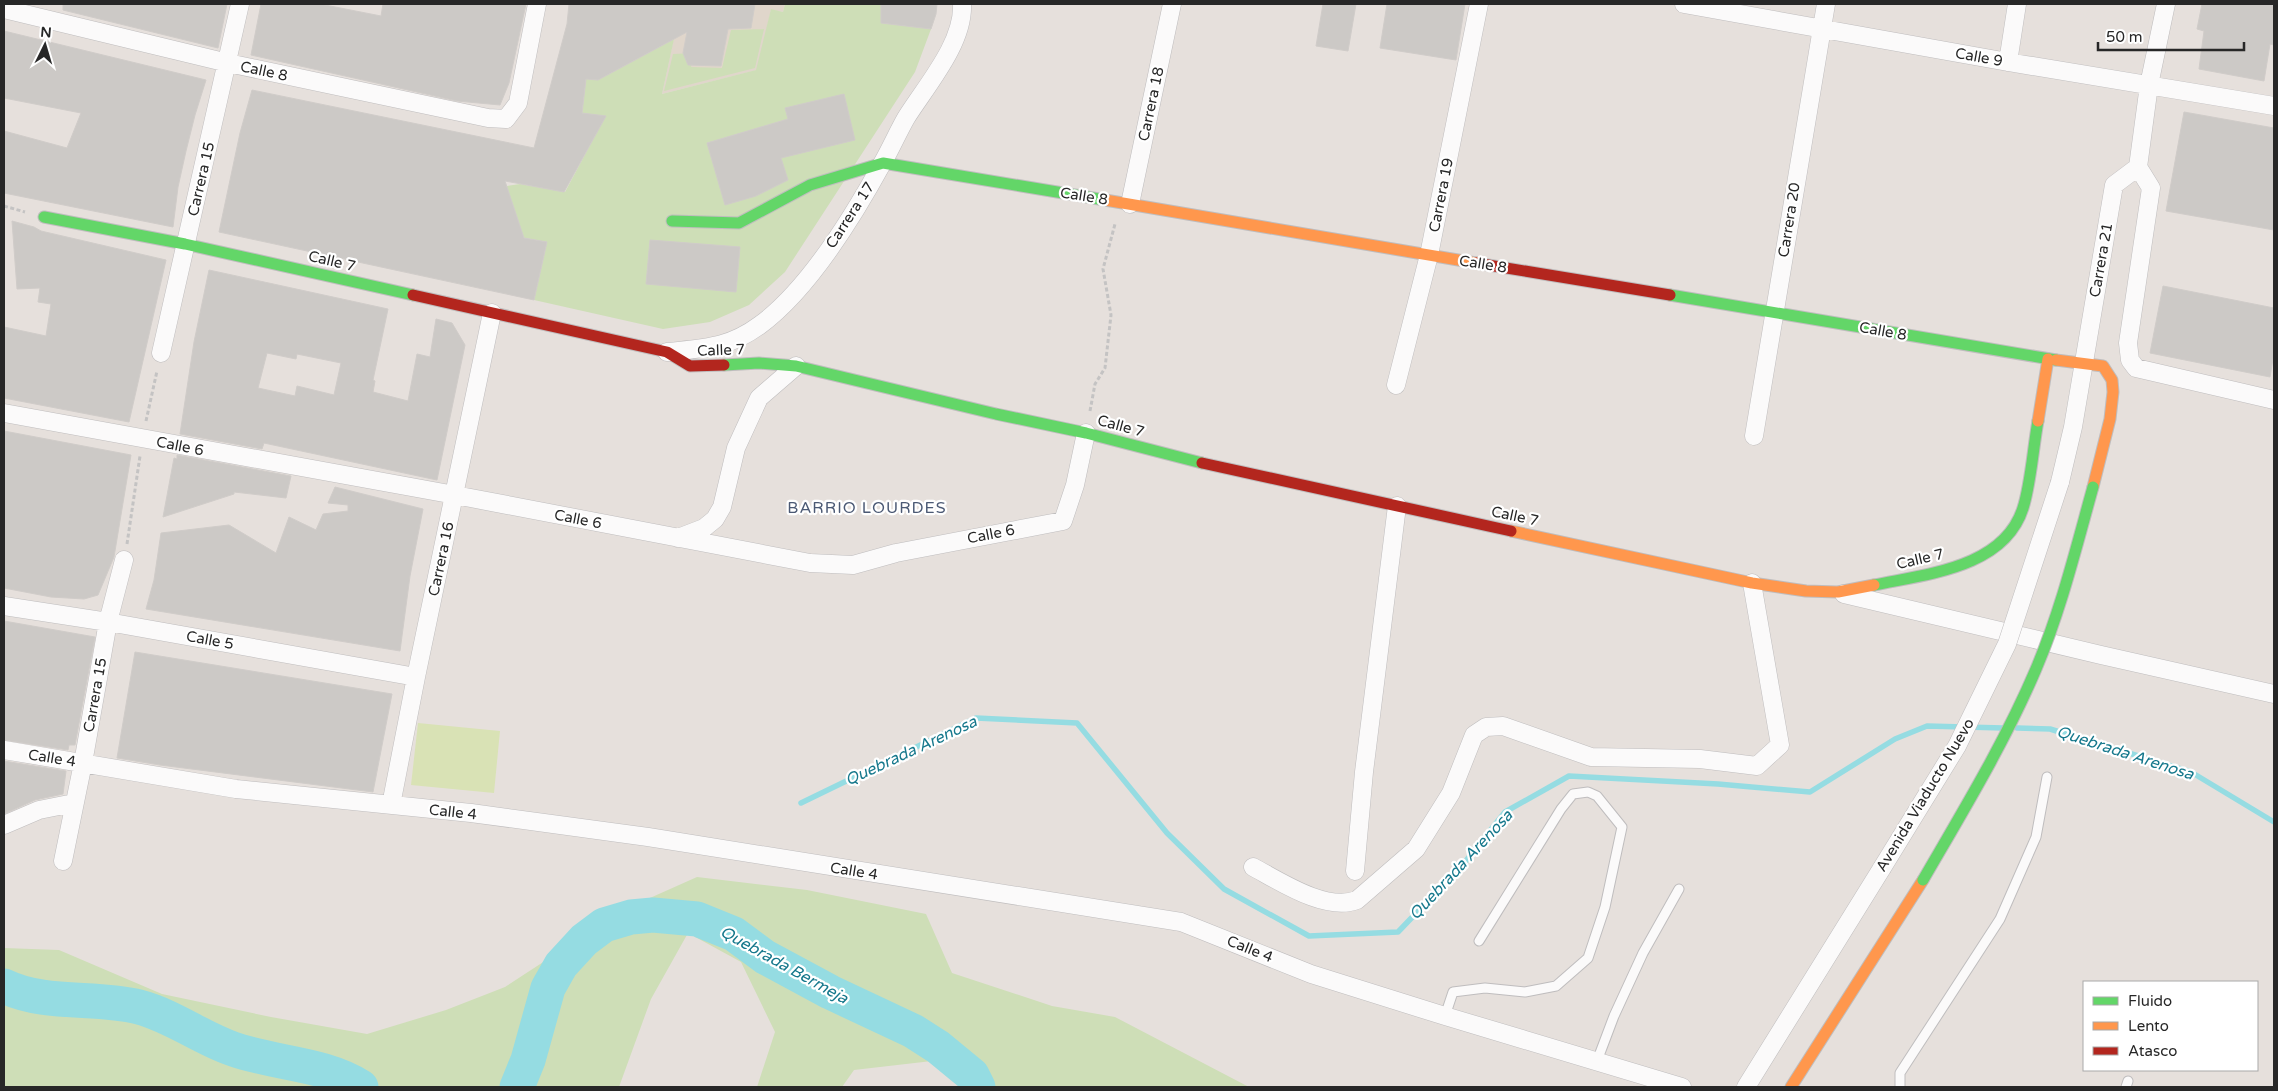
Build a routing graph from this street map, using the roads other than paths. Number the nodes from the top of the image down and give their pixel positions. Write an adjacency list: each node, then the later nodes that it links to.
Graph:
1 (240, 4): 13 (street, Carrera 15)
2 (537, 4): 13 (street, Calle 8)
3 (962, 4): 16 (street, Carrera 17)
4 (1172, 4): 18 (street, Carrera 18)
5 (1479, 4): 22 (street, Carrera 19)
6 (1684, 4): 11 (street, Calle 9)
7 (1826, 4): 11 (street, Carrera 20)
8 (2017, 4): 12 (street)
9 (2166, 4): 14 (street)
10 (4, 9): 13 (street, Calle 8)
11 (1821, 29): 12 (street, Calle 9); 23 (street, Carrera 20)
12 (2008, 62): 14 (street, Calle 9)
13 (228, 63): 21 (street, Carrera 15)
14 (2150, 85): 15 (street, Calle 9); 17 (street)
15 (2274, 106)
16 (883, 164): 18 (street, Calle 8); 20 (street); 25 (street, Carrera 17)
17 (2138, 167): 28 (street, Carrera 21); 30 (street)
18 (1130, 204): 22 (street, Calle 8)
19 (44, 217): 21 (street, Calle 7)
20 (672, 221)
21 (185, 244): 24 (street, Calle 7); 26 (street, Carrera 15)
22 (1429, 255): 23 (street, Calle 8); 32 (street, Carrera 19)
23 (1774, 312): 27 (street, Calle 8); 36 (street, Carrera 20)
24 (492, 313): 25 (street, Calle 7); 37 (street, Carrera 16)
25 (667, 352): 29 (street, Calle 7)
26 (161, 353)
27 (2048, 360): 28 (street, Calle 8); 42 (street, Calle 7)
28 (2084, 364): 31 (street, Calle 8); 61 (street, Avenida Viaducto Nuevo, bridge)
29 (796, 366): 35 (street, Calle 7); 39 (street)
30 (2136, 368): 31 (street); 33 (street)
31 (2113, 384): 62 (street, bridge)
32 (1396, 385)
33 (2274, 400)
34 (4, 413): 37 (street, Calle 6)
35 (1086, 433): 38 (street, Calle 7); 39 (street, Calle 6)
36 (1754, 436)
37 (455, 495): 39 (street, Calle 6); 45 (street, Carrera 16)
38 (1398, 506): 41 (street, Calle 7); 55 (street)
39 (678, 539)
40 (124, 560): 44 (street, Carrera 15)
41 (1752, 583): 42 (street, Calle 7); 54 (street)
42 (1838, 592): 46 (street)
43 (4, 606): 44 (street, Calle 5)
44 (108, 622): 45 (street, Calle 5); 48 (street, Carrera 15)
45 (416, 676): 51 (street, Carrera 16)
46 (2274, 694)
47 (4, 750): 48 (street, Calle 4)
48 (83, 763): 50 (street, Carrera 15); 51 (street, Calle 4)
49 (2047, 777): 63 (lane)
50 (74, 803): 52 (street); 53 (street, Carrera 15)
51 (391, 806): 58 (street, Calle 4)
52 (4, 825)
53 (63, 861)
54 (1253, 867)
55 (1356, 871)
56 (1679, 889): 59 (lane)
57 (1479, 941): 58 (lane)
58 (1445, 1016): 59 (street, Calle 4)
59 (1597, 1061): 60 (street, Calle 4)
60 (1682, 1087)
61 (1746, 1087)
62 (1791, 1087)
63 (1900, 1087)

